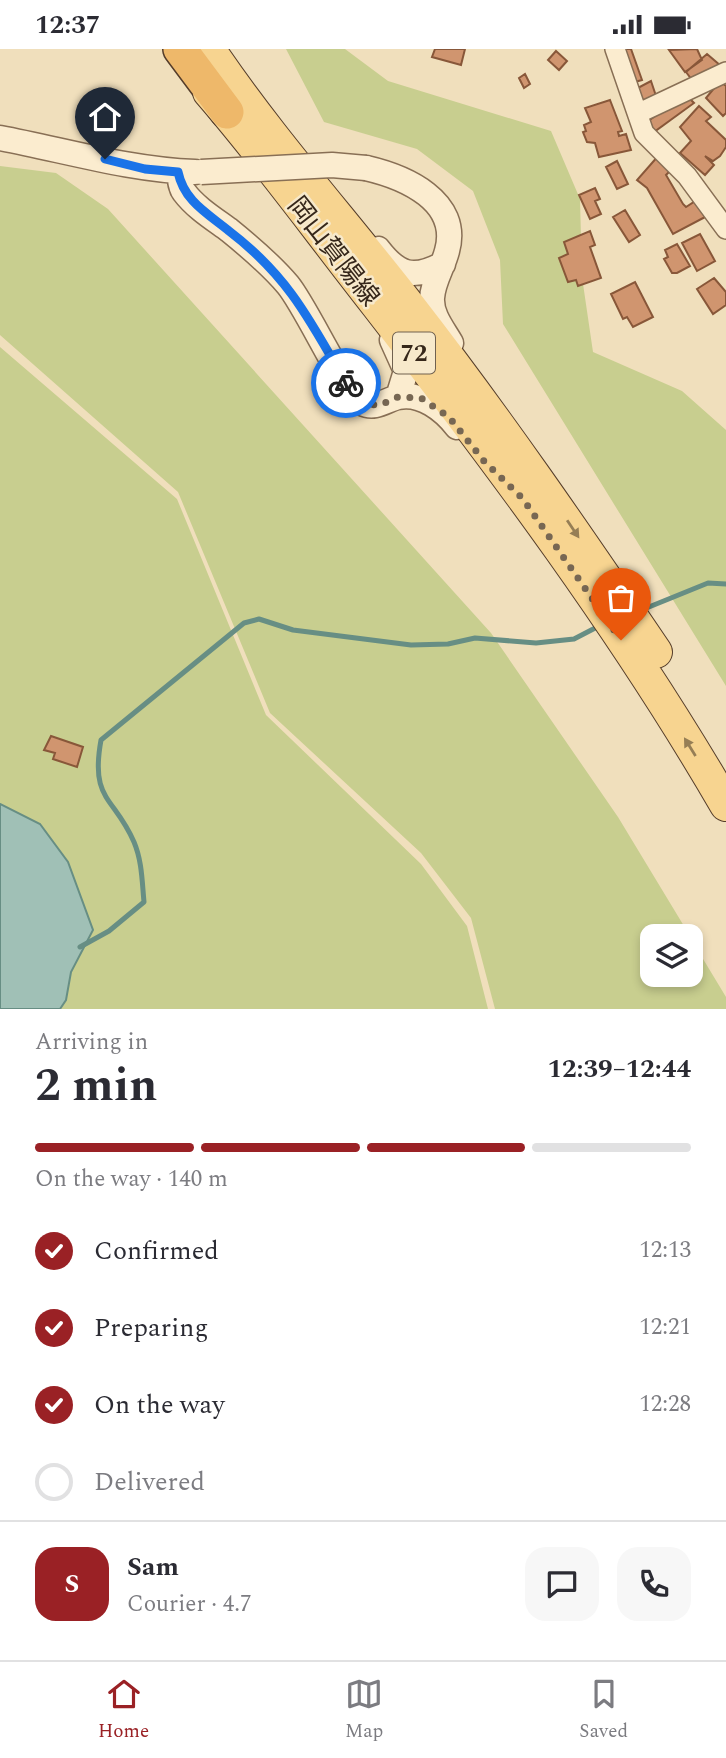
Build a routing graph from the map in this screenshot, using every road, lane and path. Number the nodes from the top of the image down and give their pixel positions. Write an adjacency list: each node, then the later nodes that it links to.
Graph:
1 (172, 49): 7 (main road, 岡山賀陽線 / 72)
2 (180, 49): 7 (highway, 72)
3 (202, 49): 7 (highway, 72)
4 (209, 49): 7 (main road, 岡山賀陽線 / 72)
5 (615, 49): 8 (street)
6 (726, 72): 8 (street)
7 (237, 109): 11 (main road, 岡山賀陽線 / 72); 12 (main road, 岡山賀陽線 / 72)
8 (639, 113): 13 (street)
9 (0, 138): 10 (street)
10 (190, 172): 14 (street, bridge); 15 (street)
11 (304, 175): 14 (street); 16 (main road, 岡山賀陽線 / 72)
12 (300, 207): 15 (street); 16 (main road, 岡山賀陽線 / 72)
13 (726, 229)
14 (443, 264): 16 (street)
15 (398, 397): 16 (street)
16 (538, 500): 17 (main road, 岡山賀陽線 / 72)
17 (650, 663): 18 (main road, 岡山賀陽線 / 72); 19 (main road, 岡山賀陽線 / 72, one-way to 17)
18 (726, 762)
19 (726, 805)

